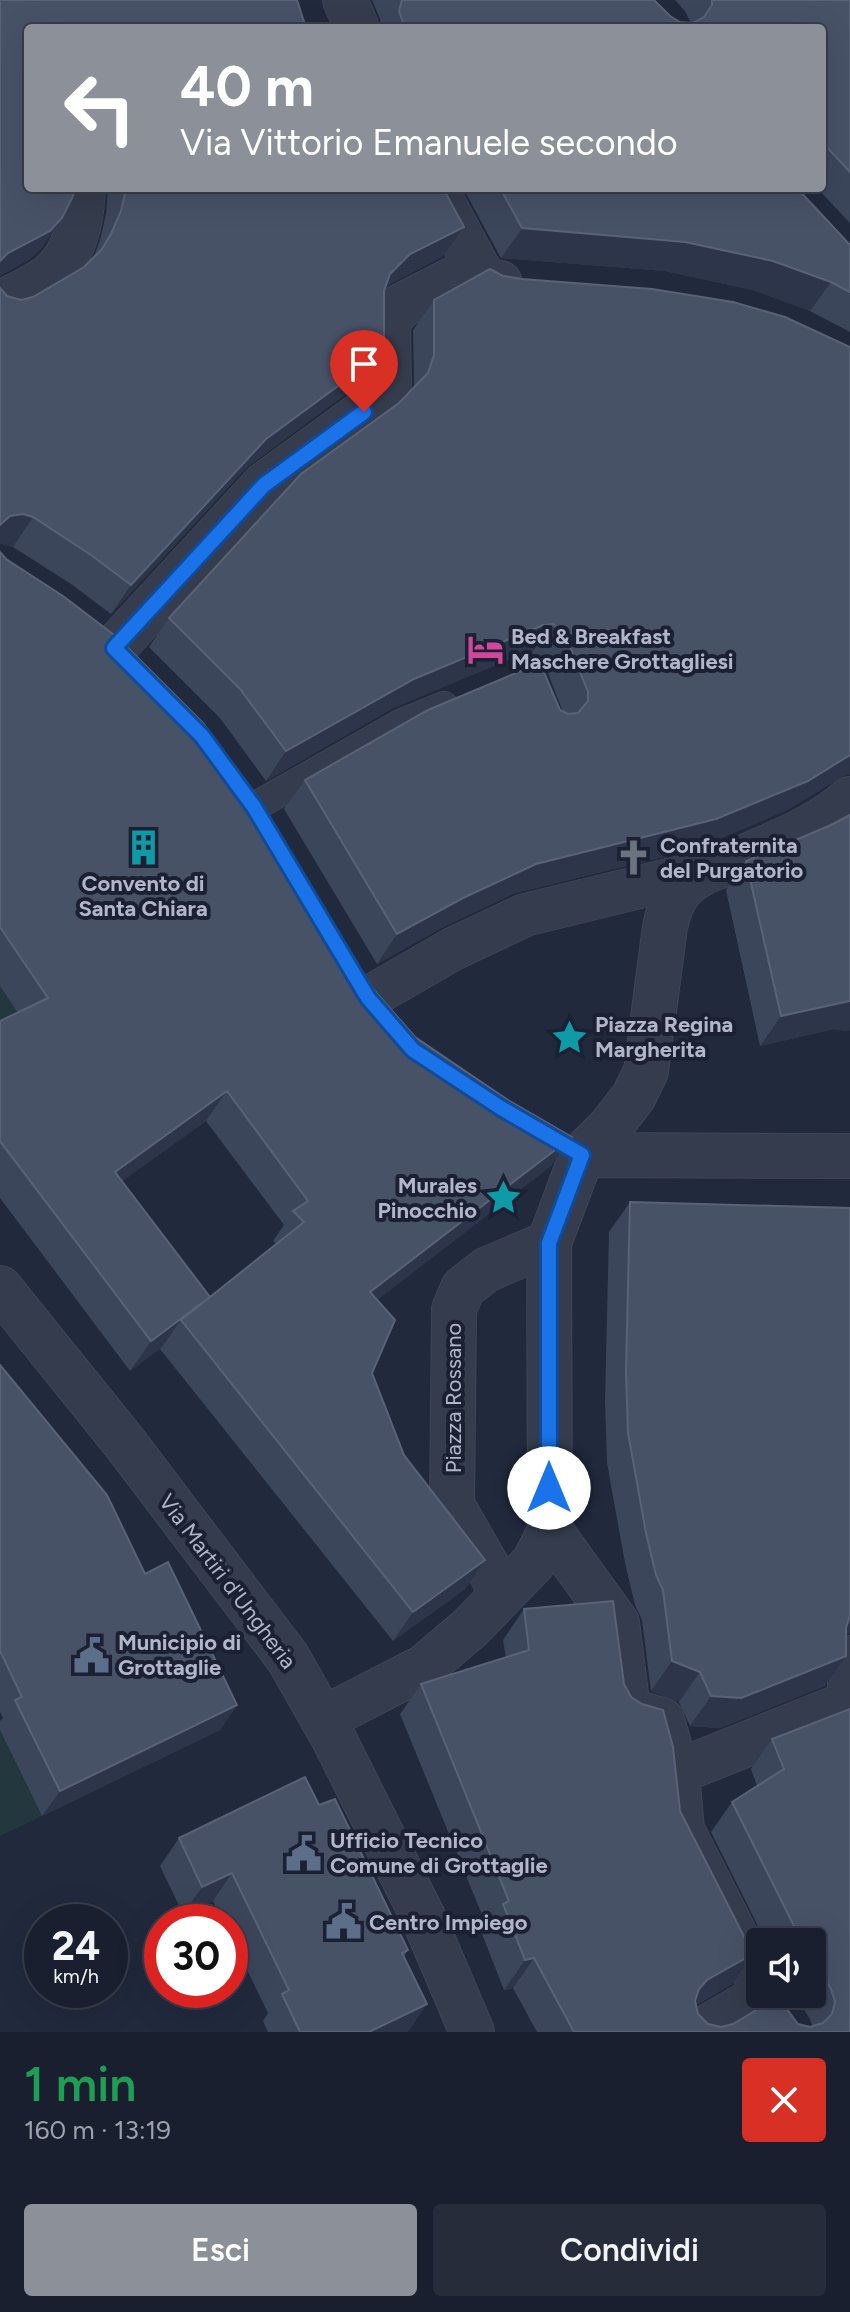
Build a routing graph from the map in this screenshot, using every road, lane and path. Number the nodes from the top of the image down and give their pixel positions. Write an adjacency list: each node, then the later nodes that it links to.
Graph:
1 (345, 0): 2 (street)
2 (355, 24)
3 (83, 192): 7 (street)
4 (437, 192): 5 (street)
5 (477, 267): 6 (street); 8 (street)
6 (534, 287)
7 (0, 304)
8 (80, 622)
9 (472, 694): 12 (lane)
10 (228, 771): 12 (street)
11 (850, 799): 13 (street)
12 (262, 820)
13 (701, 872): 14 (street); 15 (street)
14 (371, 999)
15 (634, 1096): 17 (street); 18 (street)
16 (541, 1131): 17 (street)
17 (582, 1155): 18 (street); 20 (street)
18 (688, 1155): 19 (street)
19 (850, 1156)
20 (549, 1243): 22 (street); 23 (street, Piazza Rossano)
21 (0, 1288): 27 (street, Via Martiri d'Ungheria)
22 (550, 1530): 23 (street); 28 (street)
23 (503, 1594): 27 (street)
24 (850, 1658): 25 (street)
25 (850, 1672): 26 (street)
26 (850, 1704): 28 (street)
27 (323, 1719): 32 (street, Via Martiri d'Ungheria)
28 (677, 1772): 29 (street)
29 (746, 1956)
30 (746, 2005): 33 (street)
31 (773, 2008): 34 (street)
32 (472, 2032)
33 (699, 2032)
34 (789, 2032)

